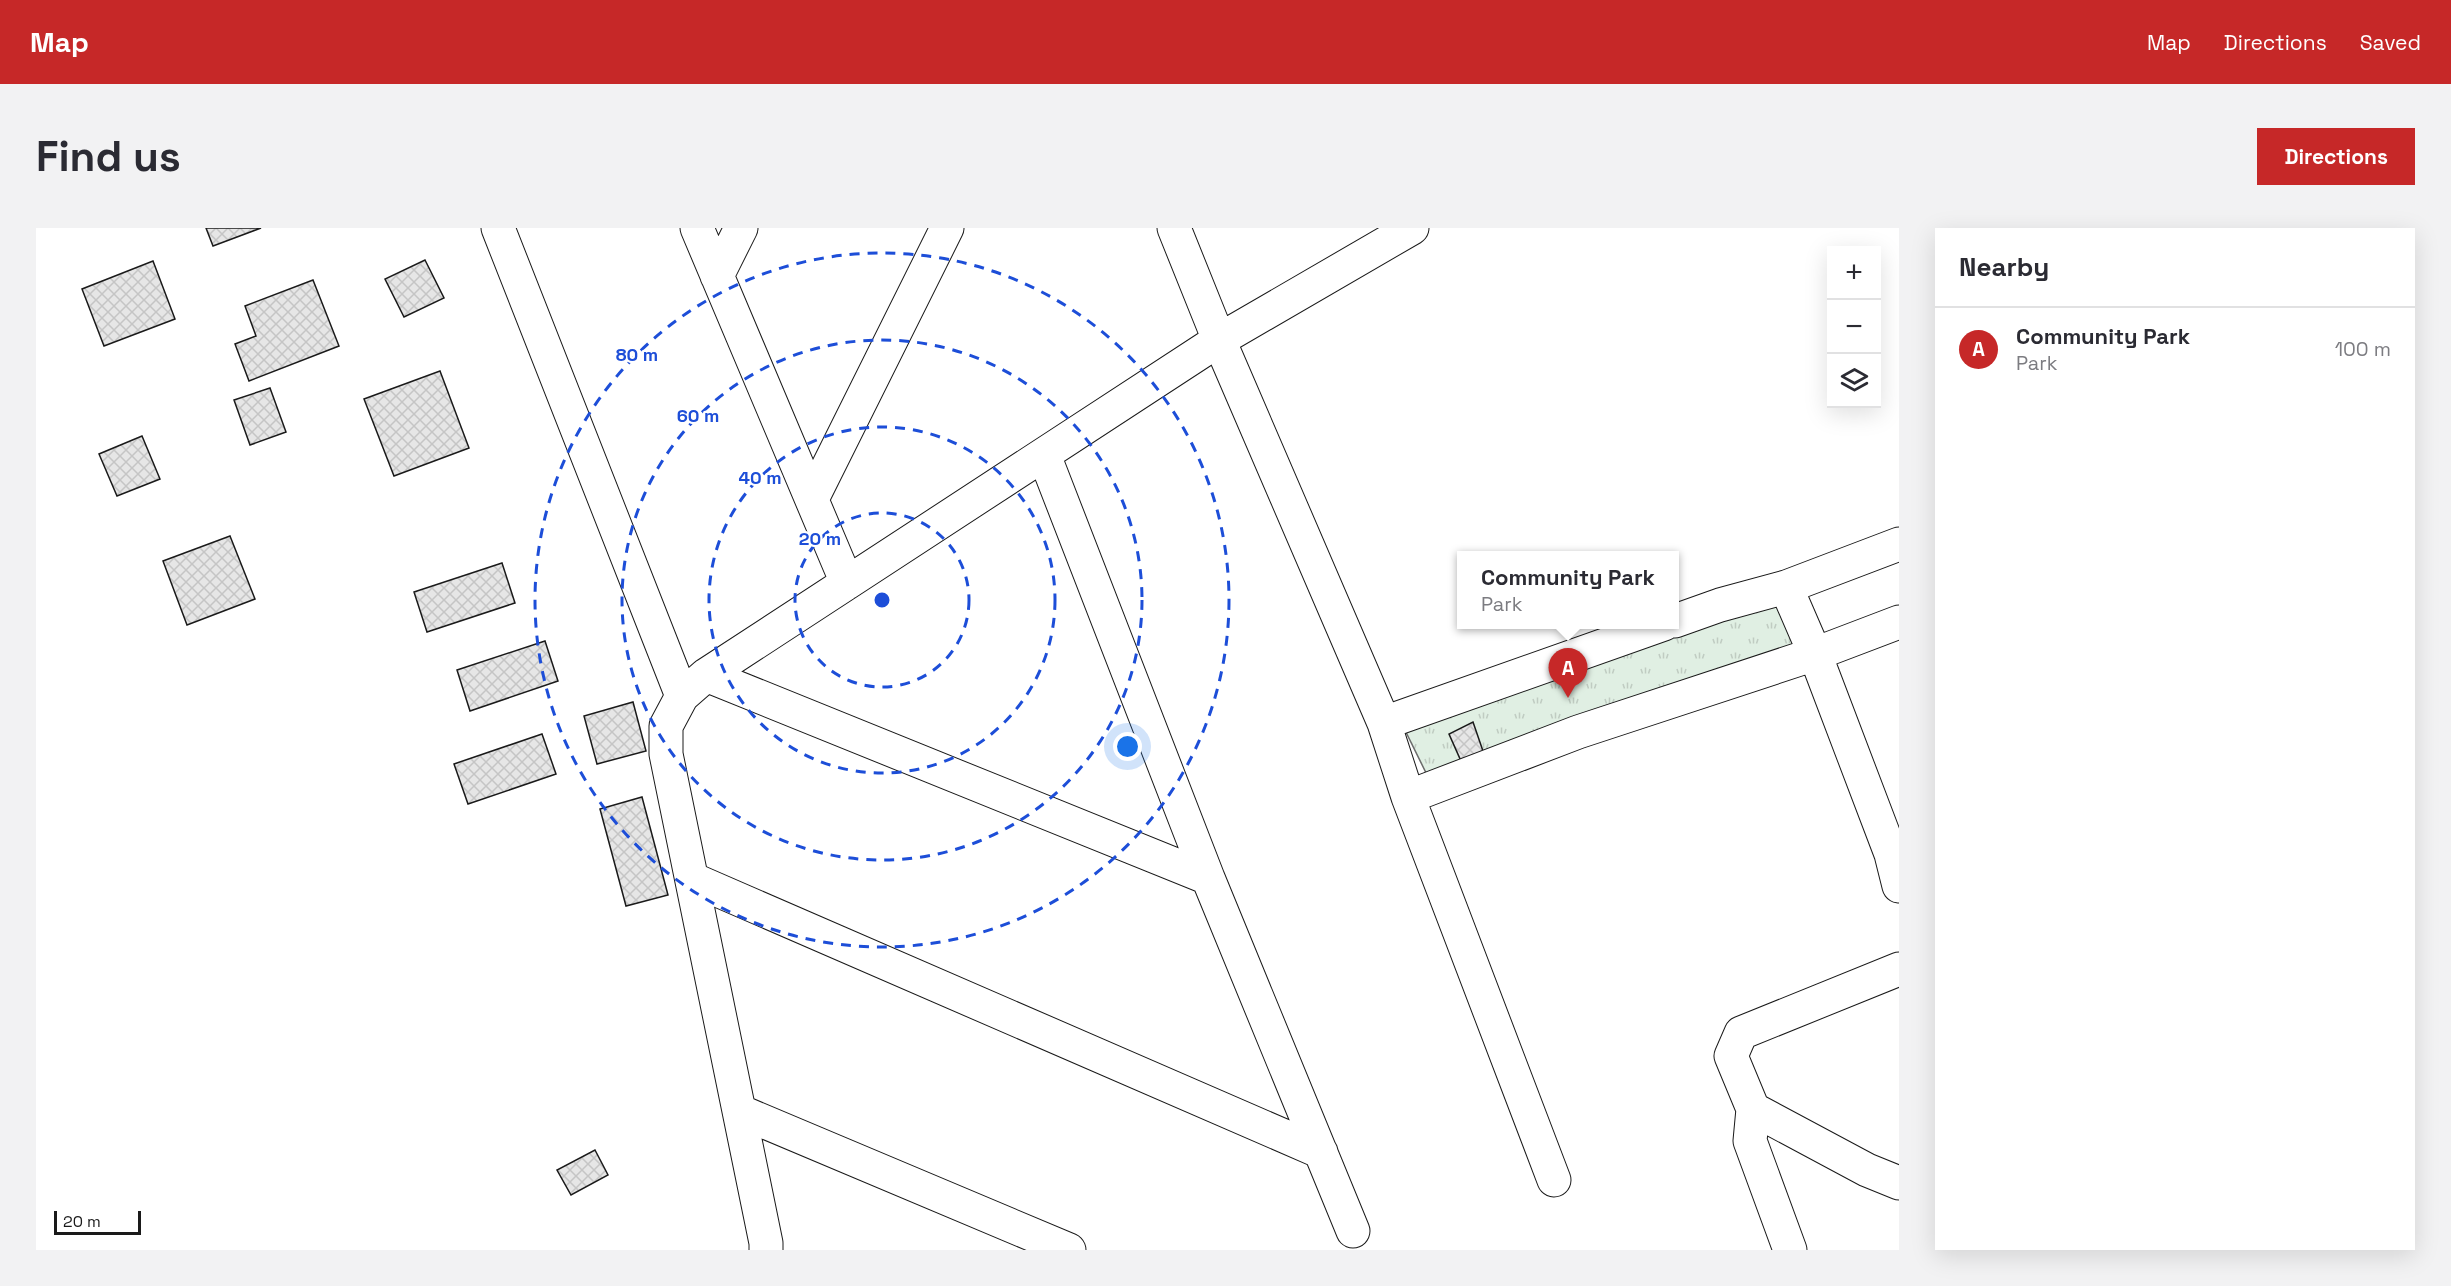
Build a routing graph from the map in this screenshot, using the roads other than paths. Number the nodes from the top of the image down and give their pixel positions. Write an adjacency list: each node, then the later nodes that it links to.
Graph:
1 (498, 228): 20 (street)
2 (697, 228): 8 (street)
3 (741, 228): 8 (street)
4 (947, 228): 11 (street)
5 (1174, 228): 9 (street)
6 (1412, 228): 7 (street)
7 (1373, 238): 9 (street)
8 (717, 276): 11 (street)
9 (1219, 340): 10 (street); 21 (street)
10 (1044, 454): 13 (street); 24 (street)
11 (812, 499): 13 (street)
12 (1899, 544): 14 (street)
13 (847, 583): 19 (street)
14 (1786, 587): 15 (street); 18 (street)
15 (1679, 619)
16 (1899, 622): 18 (street)
17 (1650, 629): 21 (street)
18 (1815, 654): 22 (street); 23 (street)
19 (706, 675): 20 (street); 24 (street)
20 (682, 696): 25 (street)
21 (1384, 723): 22 (street)
22 (1408, 796): 31 (street)
23 (1895, 844): 26 (street)
24 (1208, 878): 30 (street)
25 (692, 879): 29 (street); 30 (street)
26 (1899, 886)
27 (1899, 969): 28 (street)
28 (1753, 1109): 32 (street); 36 (street)
29 (739, 1111): 34 (street); 35 (street)
30 (1321, 1152): 33 (street)
31 (1554, 1180)
32 (1899, 1183)
33 (1353, 1231)
34 (766, 1250)
35 (1069, 1250)
36 (1790, 1250)

